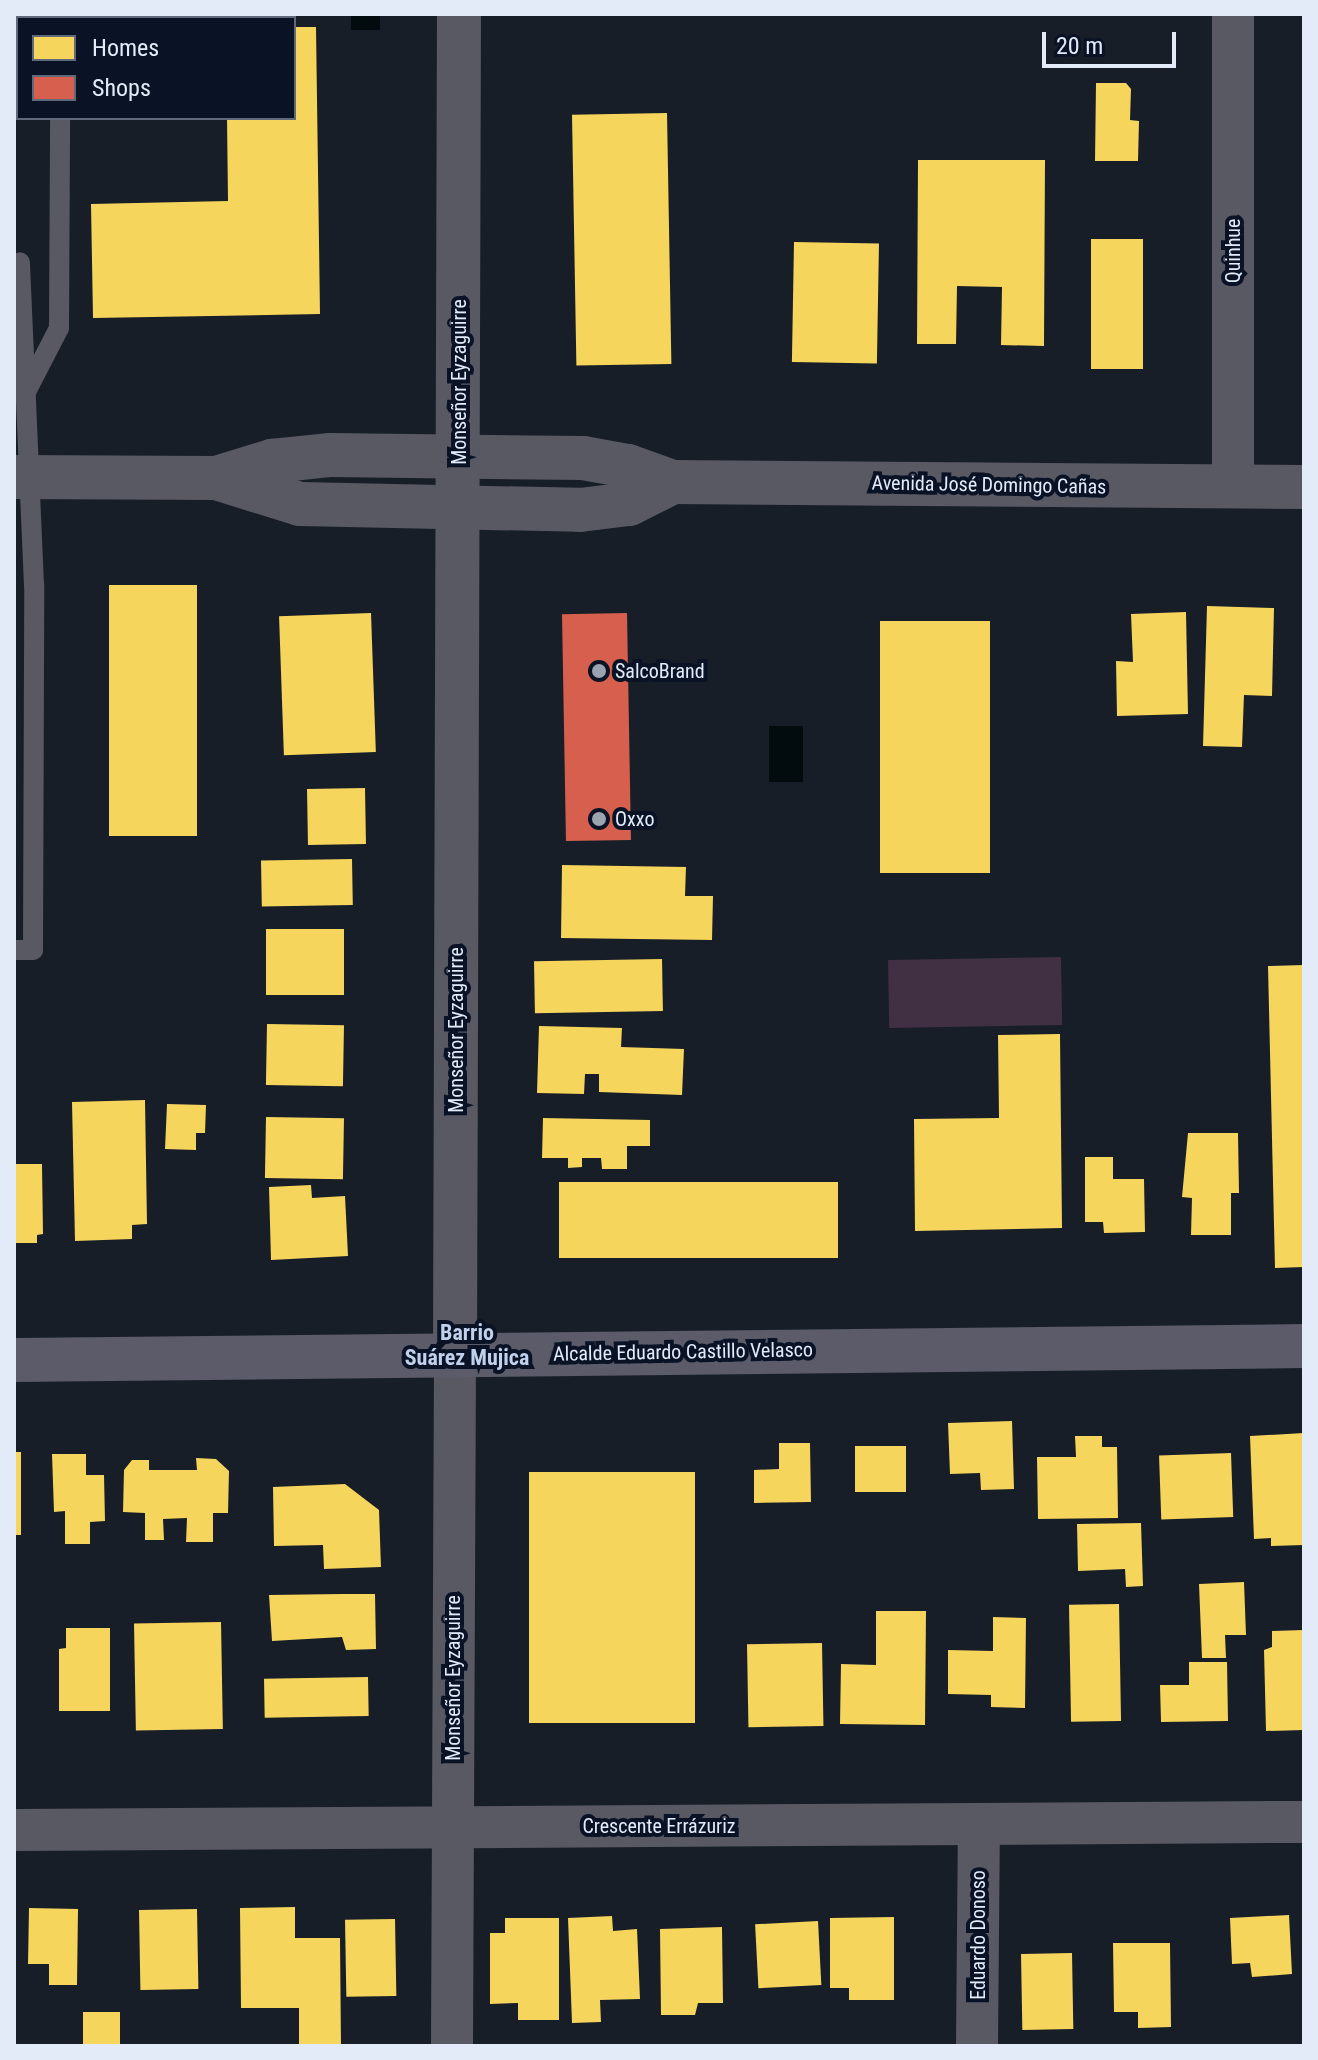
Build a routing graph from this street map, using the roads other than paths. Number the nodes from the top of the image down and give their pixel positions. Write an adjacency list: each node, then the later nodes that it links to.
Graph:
1 (459, 14): 6 (street, Monseñor Eyzaguirre)
2 (1233, 14): 10 (street, Quinhue)
3 (60, 120): 5 (lane)
4 (20, 262): 5 (lane)
5 (26, 392): 7 (lane)
6 (459, 457): 8 (street, Avenida José Domingo Cañas); 9 (street, Avenida José Domingo Cañas); 12 (street, Monseñor Eyzaguirre)
7 (22, 477): 8 (street, Avenida José Domingo Cañas); 13 (lane)
8 (216, 478): 12 (street, Avenida José Domingo Cañas)
9 (673, 482): 10 (street, Avenida José Domingo Cañas); 12 (street, Avenida José Domingo Cañas)
10 (1233, 487): 11 (street, Avenida José Domingo Cañas)
11 (1304, 487)
12 (458, 508): 15 (street, Monseñor Eyzaguirre)
13 (14, 950)
14 (1304, 1346): 15 (main road, Alcalde Eduardo Castillo Velasco)
15 (455, 1354): 16 (main road, Alcalde Eduardo Castillo Velasco); 19 (street, Monseñor Eyzaguirre)
16 (14, 1360)
17 (1304, 1822): 18 (street, Crescente Errázuriz)
18 (979, 1824): 19 (street, Crescente Errázuriz); 22 (street, Eduardo Donoso)
19 (453, 1828): 20 (street, Crescente Errázuriz); 21 (street, Monseñor Eyzaguirre)
20 (14, 1830)
21 (452, 2046)
22 (977, 2046)

